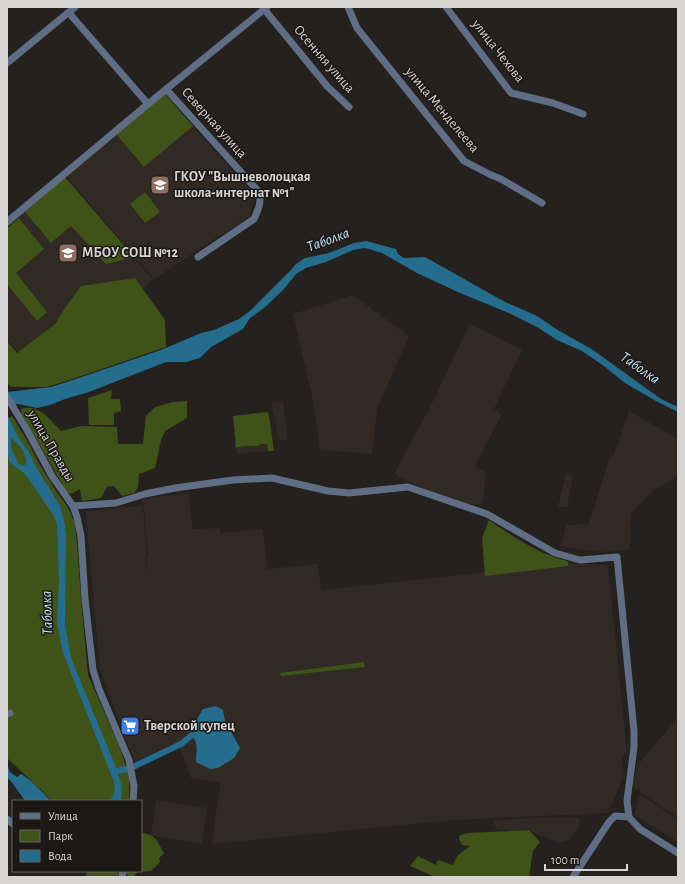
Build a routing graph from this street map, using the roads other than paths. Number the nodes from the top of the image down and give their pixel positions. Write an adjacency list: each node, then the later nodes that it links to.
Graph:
1 (75, 7): 5 (street)
2 (348, 7): 11 (street, улица Менделеева)
3 (446, 7): 10 (street, улица Чехова)
4 (266, 8): 7 (street, Северная улица); 9 (street, Осенняя улица)
5 (69, 12): 6 (street); 8 (street)
6 (7, 63)
7 (166, 89): 8 (street, Северная улица); 13 (street, Северная улица)
8 (148, 104): 12 (street, Северная улица)
9 (349, 107)
10 (583, 114)
11 (542, 203)
12 (7, 222)
13 (198, 257)
14 (7, 397): 15 (street, улица Правды)
15 (73, 506): 16 (street, улица Правды); 17 (street)
16 (133, 800)
17 (629, 816): 18 (street); 19 (street)
18 (678, 853)
19 (573, 877)

